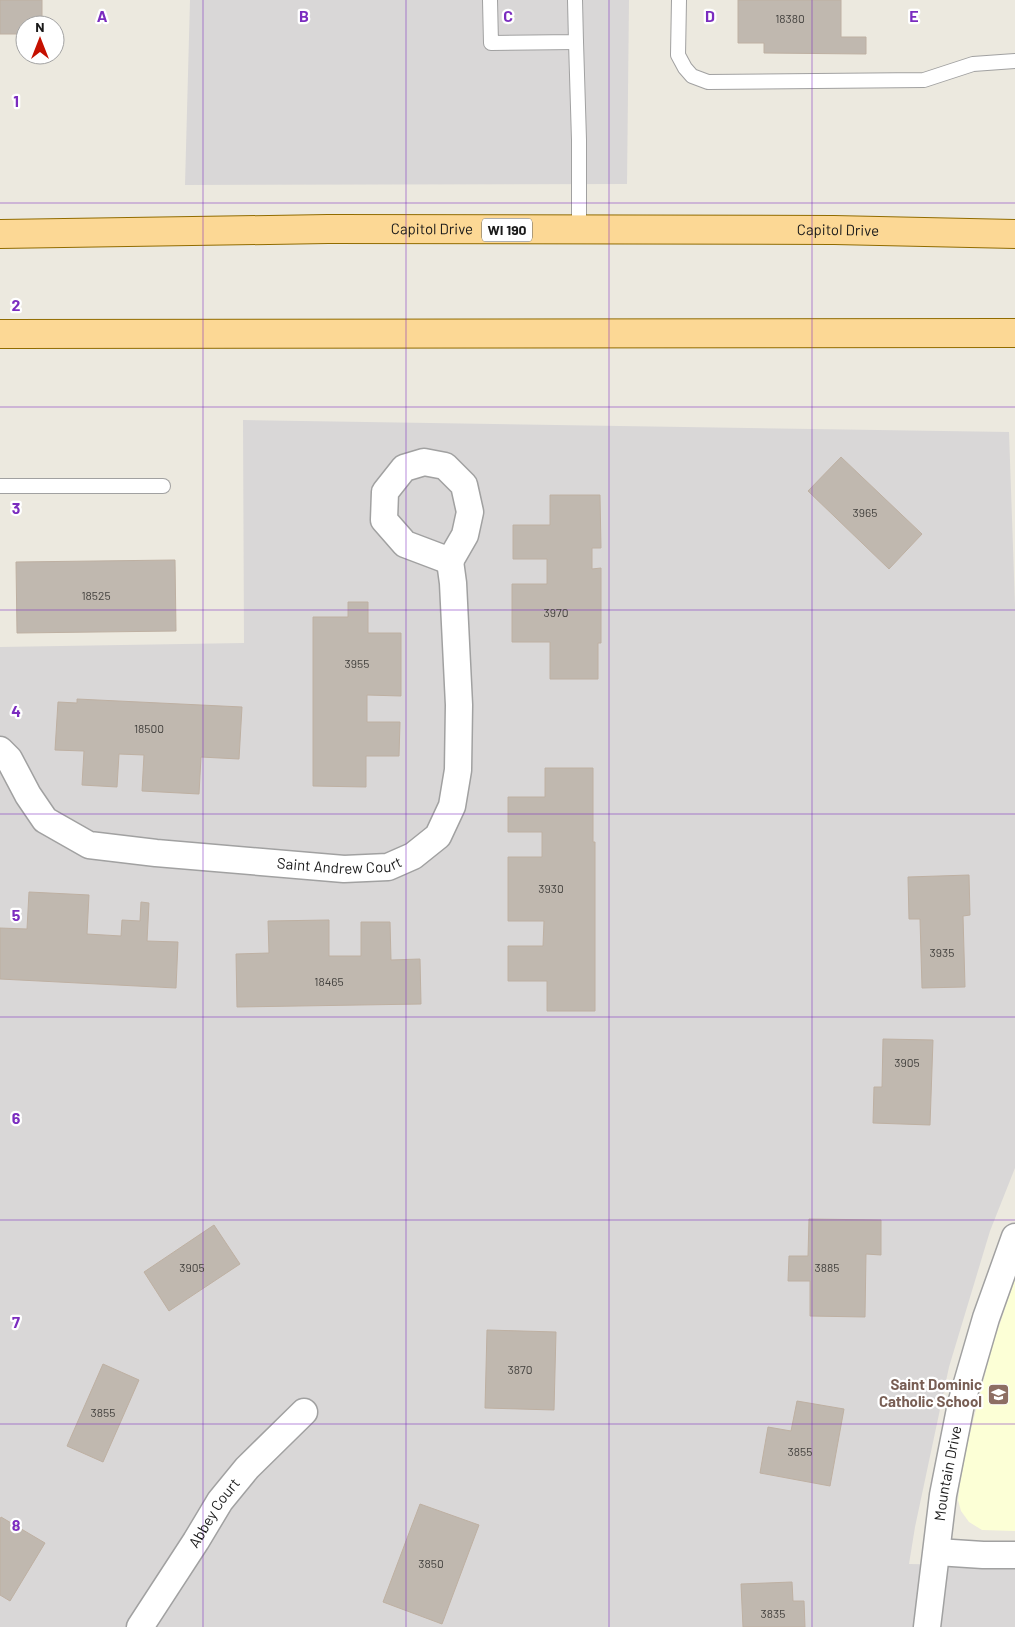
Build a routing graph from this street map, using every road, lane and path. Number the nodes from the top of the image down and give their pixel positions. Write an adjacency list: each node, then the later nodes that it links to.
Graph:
1 (490, 0): 4 (lane)
2 (575, 0): 4 (lane)
3 (679, 0): 5 (lane)
4 (576, 42): 6 (lane)
5 (1015, 61)
6 (579, 230): 7 (main road, Capitol Drive / WI 190); 8 (main road, Capitol Drive / WI 190)
7 (0, 234)
8 (1015, 234)
9 (1015, 333): 10 (main road)
10 (0, 334)
11 (0, 486): 12 (lane)
12 (164, 486)
13 (450, 560): 14 (street, Saint Andrew Court)
14 (0, 750)
15 (1015, 1237): 17 (street, Mountain Drive)
16 (304, 1412): 19 (street, Abbey Court)
17 (936, 1552): 18 (street); 20 (street, Mountain Drive)
18 (1015, 1555)
19 (140, 1627)
20 (927, 1627)

